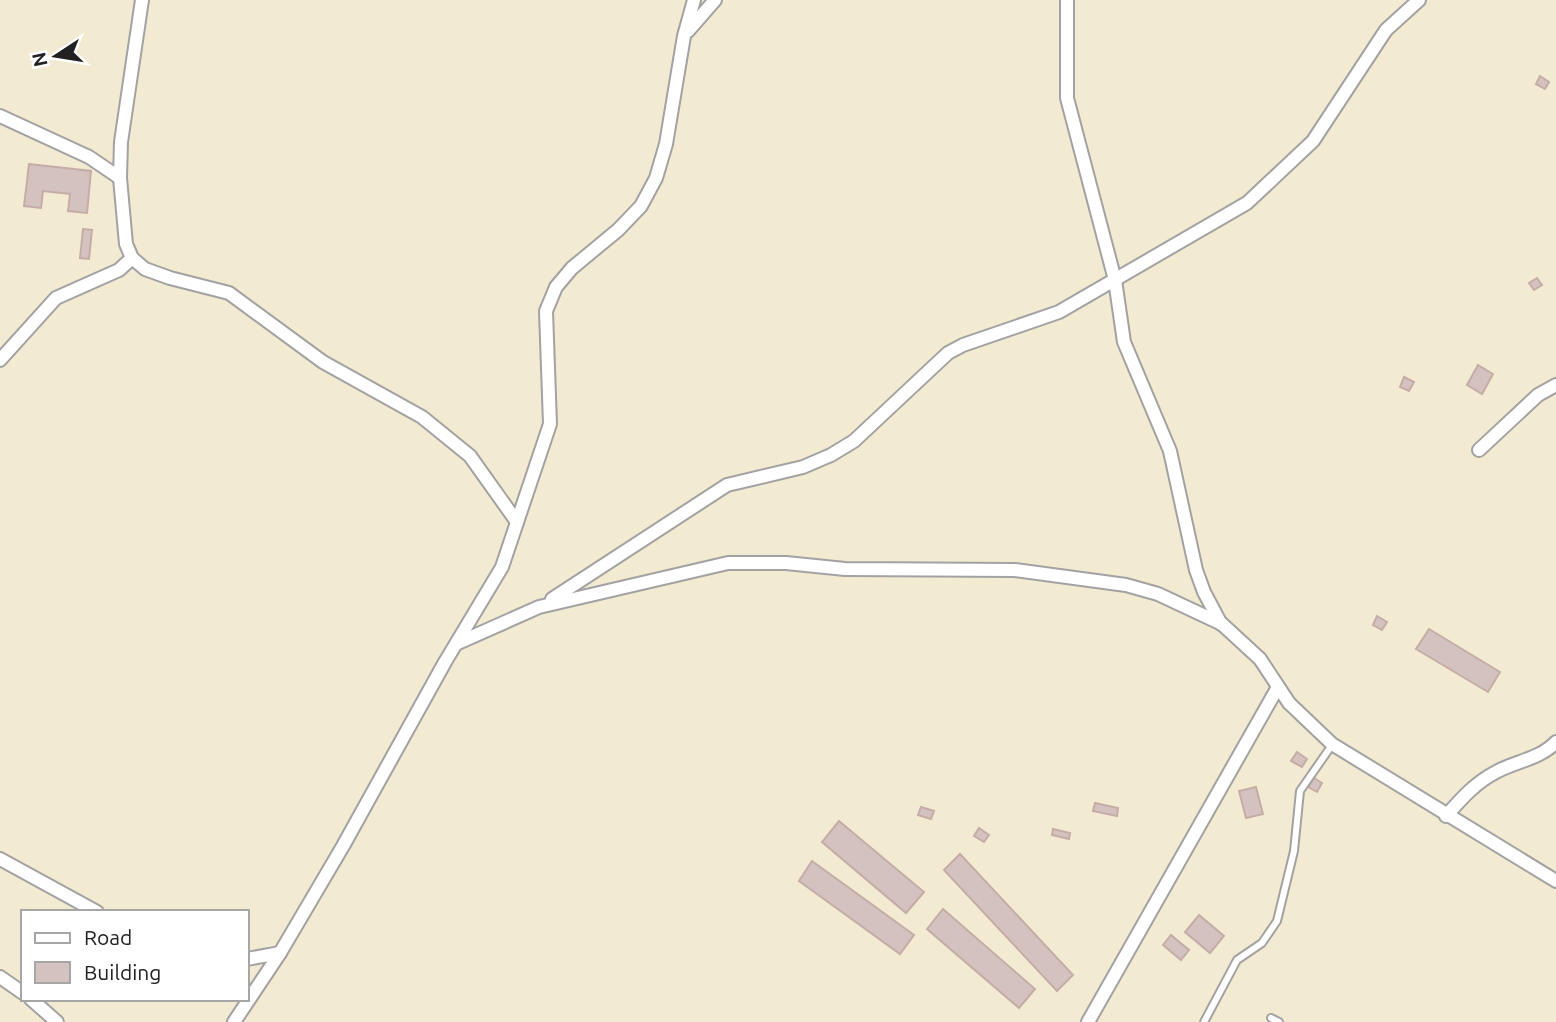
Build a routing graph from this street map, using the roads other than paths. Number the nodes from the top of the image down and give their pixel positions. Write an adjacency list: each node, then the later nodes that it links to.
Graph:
1 (142, 0): 8 (street)
2 (694, 0): 6 (street)
3 (715, 0): 6 (street)
4 (1068, 0): 10 (street)
5 (1419, 0): 10 (street)
6 (684, 36): 14 (street)
7 (0, 116): 8 (street)
8 (120, 178): 9 (street)
9 (132, 258): 11 (street); 14 (street)
10 (1115, 280): 15 (street); 16 (street)
11 (0, 360)
12 (1556, 385): 13 (street)
13 (1479, 450)
14 (517, 522): 17 (street)
15 (540, 607): 16 (street); 17 (street)
16 (1222, 624): 18 (street)
17 (458, 643): 25 (street)
18 (1278, 687): 20 (street); 35 (street)
19 (1556, 742): 21 (street)
20 (1332, 744): 21 (street); 36 (lane)
21 (1446, 816): 23 (street)
22 (0, 859): 24 (street)
23 (1556, 881)
24 (93, 910)
25 (279, 953): 26 (street); 30 (street)
26 (248, 959)
27 (0, 977): 28 (street)
28 (21, 992)
29 (33, 1001): 33 (street)
30 (248, 1001)
31 (248, 1001): 34 (street)
32 (1271, 1018): 37 (lane)
33 (57, 1022)
34 (234, 1022)
35 (1088, 1022)
36 (1204, 1022)
37 (1279, 1022)

